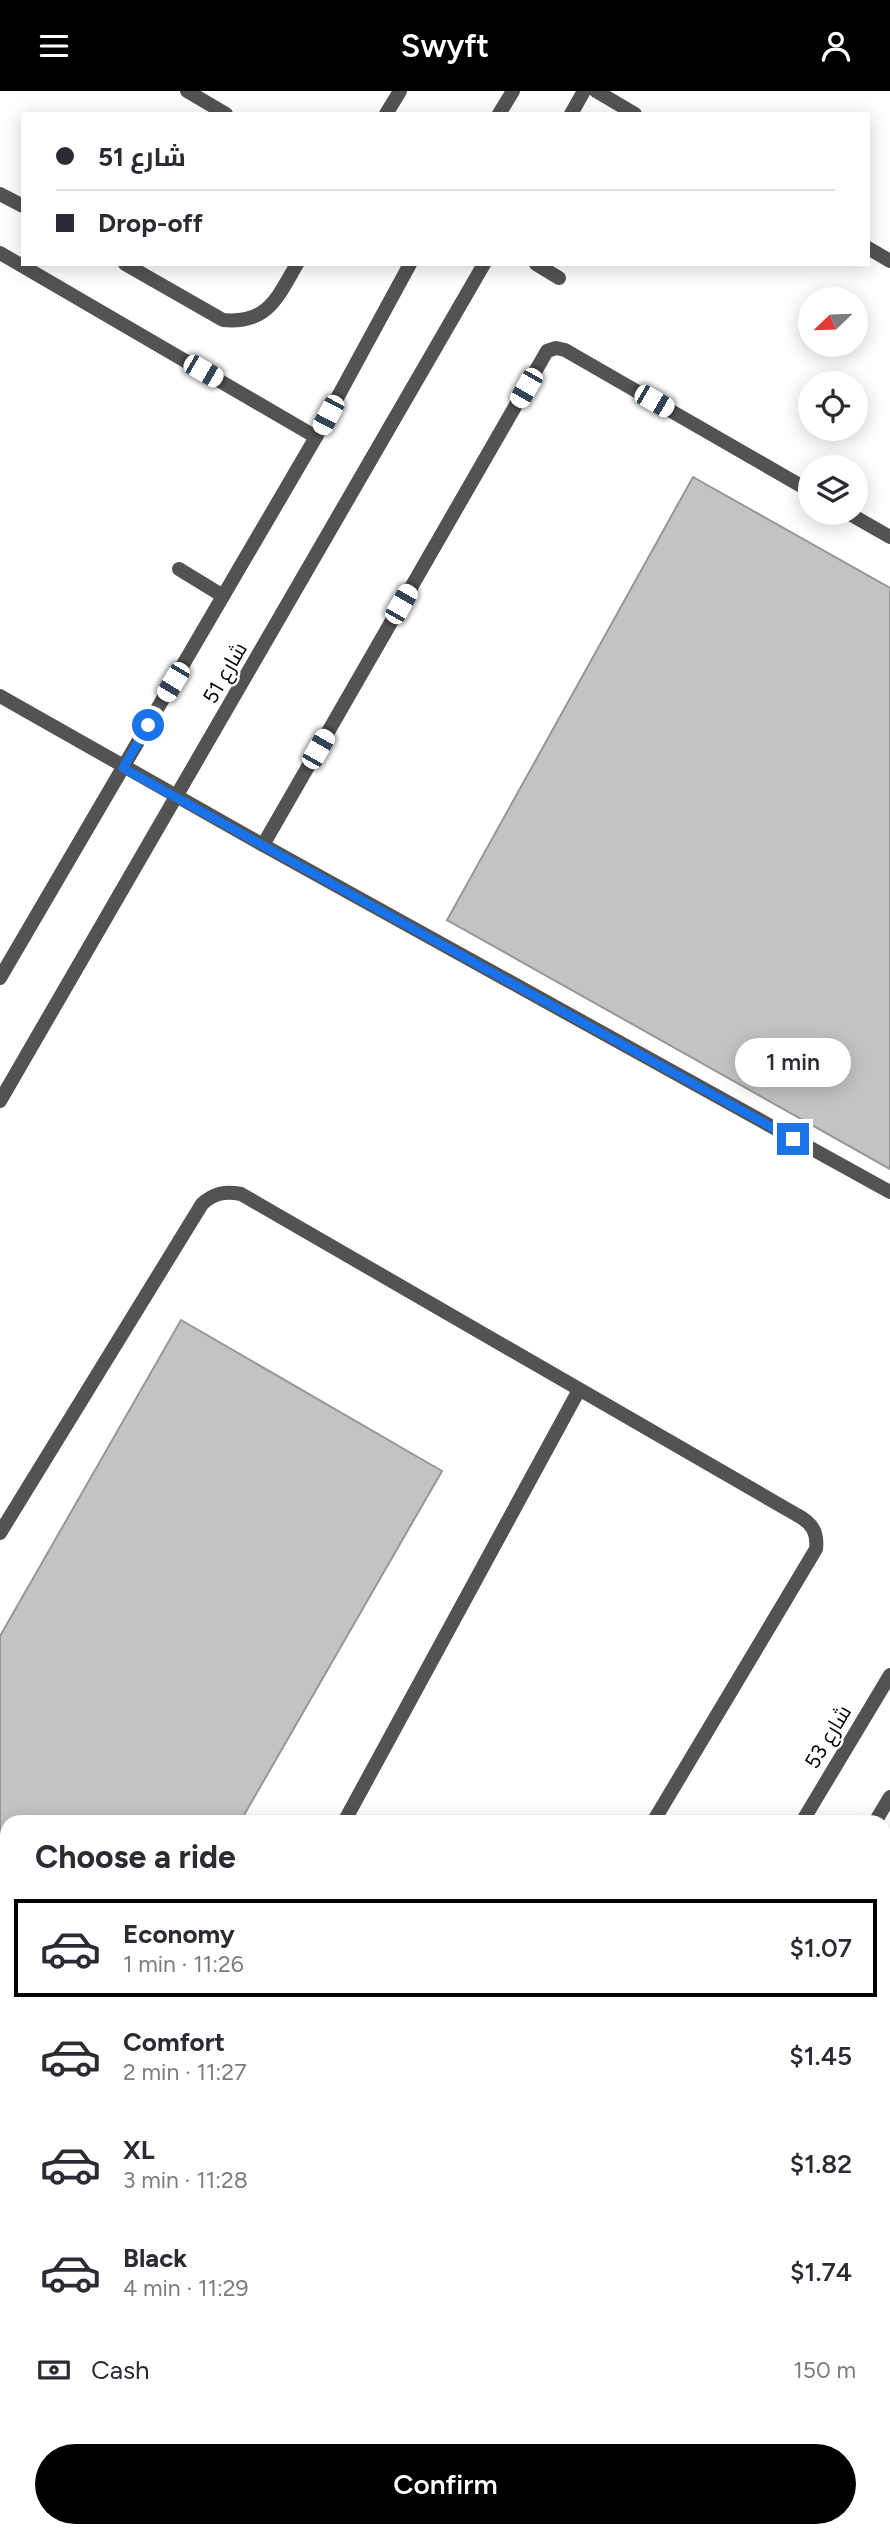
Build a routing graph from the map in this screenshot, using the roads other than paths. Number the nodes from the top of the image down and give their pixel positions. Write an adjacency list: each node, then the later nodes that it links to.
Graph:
1 (187, 91): 6 (lane)
2 (400, 91): 7 (lane)
3 (513, 91): 8 (lane)
4 (584, 91): 9 (lane)
5 (596, 91): 10 (lane)
6 (223, 112)
7 (387, 112)
8 (500, 112)
9 (572, 112)
10 (632, 112)
11 (0, 194): 12 (lane)
12 (21, 206)
13 (870, 249): 15 (lane)
14 (0, 253): 16 (lane)
15 (890, 261)
16 (21, 265)
17 (22, 266): 24 (lane)
18 (128, 266): 19 (lane)
19 (296, 266)
20 (409, 266): 24 (lane, شارع 51)
21 (483, 266): 32 (lane, شارع 51)
22 (539, 266): 23 (lane)
23 (559, 278)
24 (316, 437): 29 (lane, شارع 51)
25 (798, 484): 33 (lane)
26 (868, 524): 27 (lane)
27 (890, 537)
28 (179, 569): 29 (lane)
29 (223, 596): 31 (lane, شارع 51)
30 (0, 696): 31 (lane)
31 (123, 768): 32 (lane); 34 (lane, شارع 51)
32 (178, 797): 33 (lane); 35 (lane, شارع 51)
33 (263, 845): 36 (lane)
34 (0, 978)
35 (0, 1101)
36 (890, 1192)
37 (579, 1390): 38 (lane); 41 (lane); 42 (lane)
38 (0, 1533)
39 (890, 1675): 43 (lane, شارع 53)
40 (890, 1797): 44 (lane)
41 (348, 1815)
42 (657, 1815)
43 (806, 1815)
44 (879, 1815)

